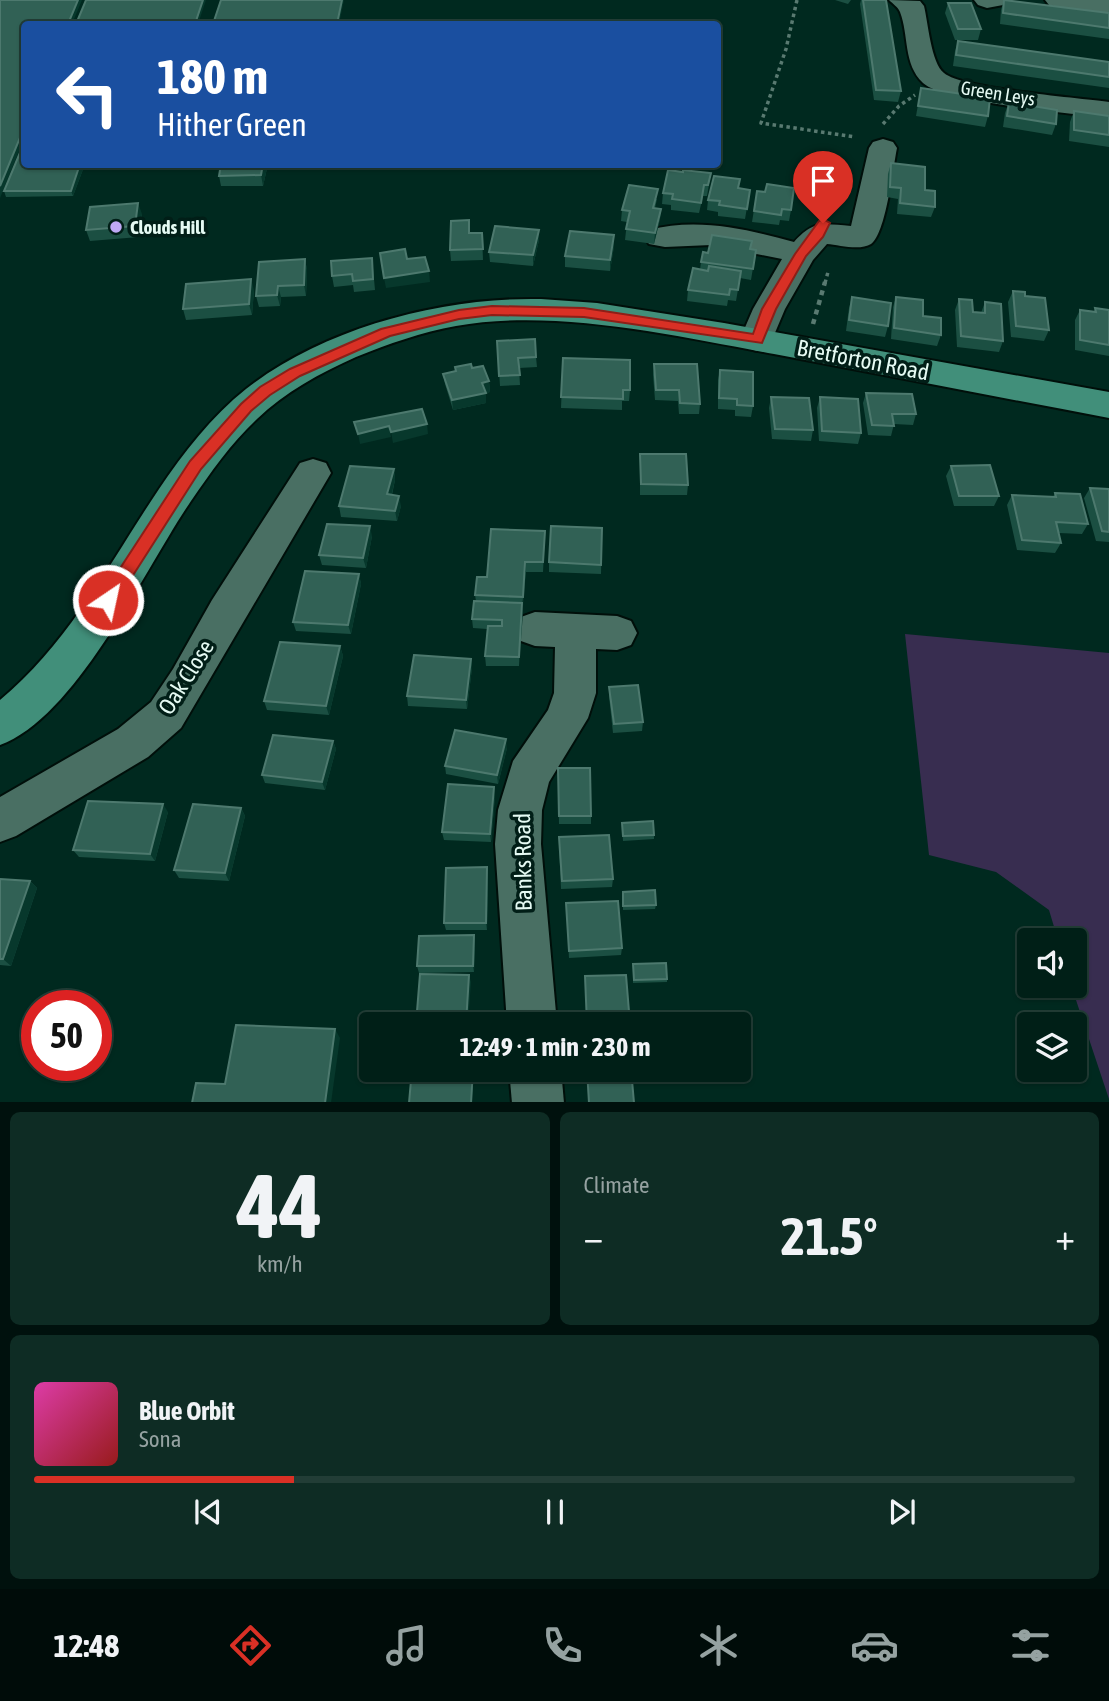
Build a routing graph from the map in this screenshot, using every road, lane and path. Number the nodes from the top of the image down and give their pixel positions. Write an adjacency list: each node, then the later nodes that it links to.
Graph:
1 (797, 0): 9 (path)
2 (906, 0): 7 (street, Green Leys)
3 (987, 0): 4 (street)
4 (994, 0)
5 (1058, 0): 6 (street)
6 (1109, 8)
7 (936, 81): 8 (street, Green Leys); 10 (path)
8 (1109, 110)
9 (761, 123)
10 (879, 140): 12 (street)
11 (660, 237): 12 (street)
12 (814, 237): 13 (street)
13 (757, 340): 14 (main road, Bretforton Road); 17 (main road, Bretforton Road)
14 (1109, 405)
15 (313, 473): 18 (street, Oak Close)
16 (576, 631): 19 (street, Banks Road)
17 (0, 726)
18 (0, 821)
19 (531, 1012)
20 (536, 1082): 21 (street)
21 (538, 1102)

